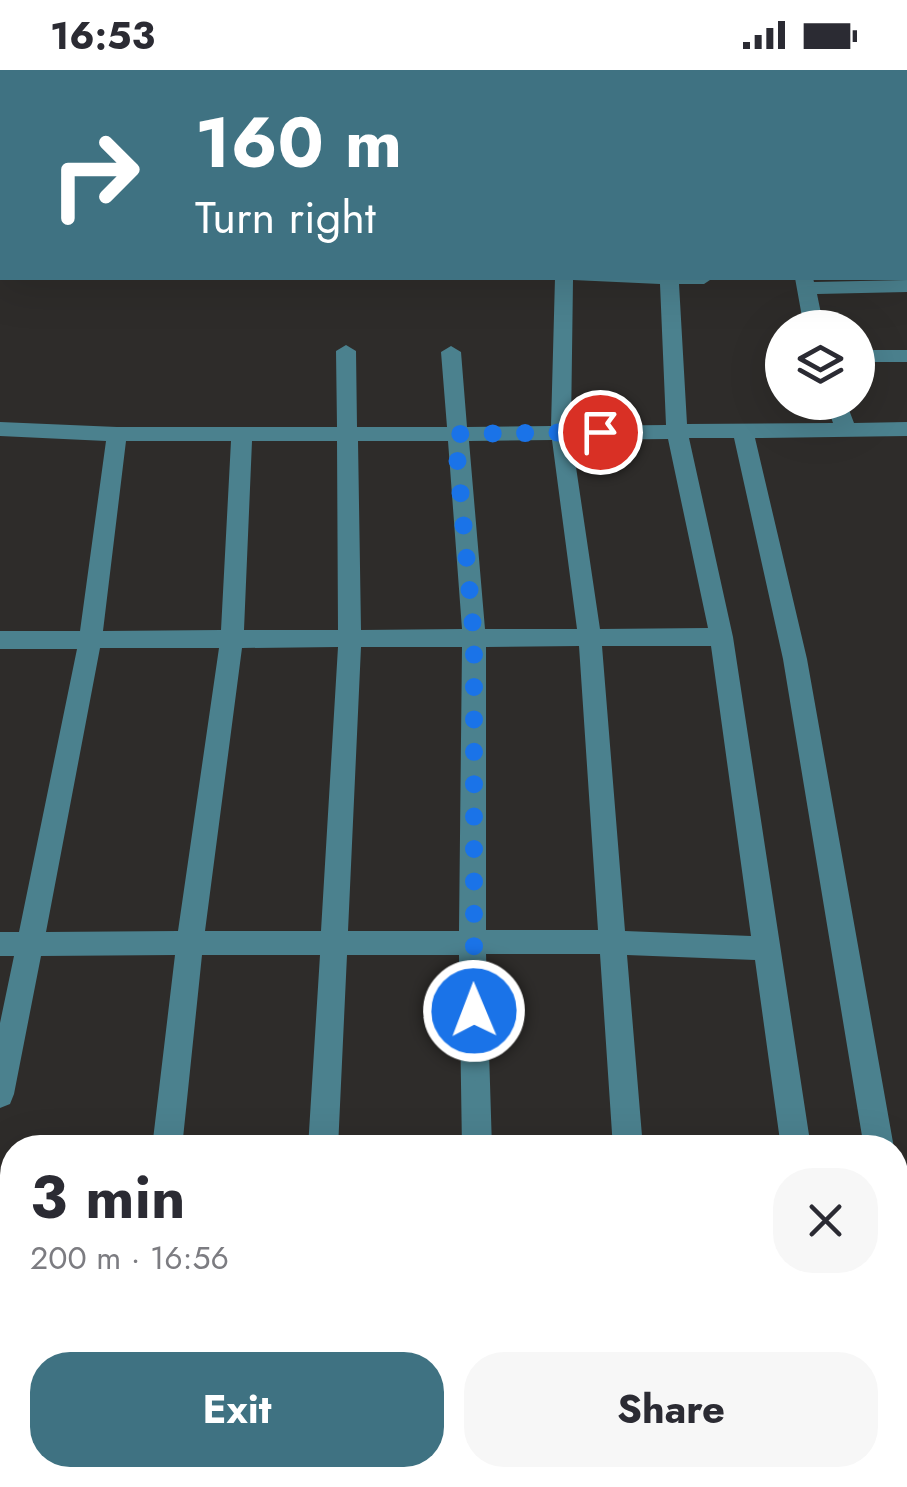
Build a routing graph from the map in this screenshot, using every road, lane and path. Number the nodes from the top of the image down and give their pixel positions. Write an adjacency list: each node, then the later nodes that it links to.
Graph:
1 (564, 280): 16 (street)
2 (669, 280): 15 (street)
3 (805, 283): 4 (street); 5 (street)
4 (907, 286)
5 (810, 310)
6 (346, 350): 19 (street)
7 (452, 352): 20 (street)
8 (875, 356): 9 (street)
9 (907, 356)
10 (842, 420): 14 (street)
11 (907, 429): 14 (street)
12 (0, 430): 17 (street)
13 (743, 430): 14 (street); 15 (street); 41 (street)
14 (846, 430)
15 (677, 431): 16 (street); 24 (street)
16 (561, 433): 20 (street); 26 (street)
17 (118, 434): 18 (street); 21 (street)
18 (242, 434): 19 (street); 22 (street)
19 (349, 434): 20 (street); 23 (street)
20 (455, 434): 25 (street)
21 (91, 637): 22 (street); 27 (street); 33 (street)
22 (232, 637): 23 (street); 30 (street)
23 (350, 637): 25 (street); 31 (street)
24 (721, 637): 26 (street); 34 (street)
25 (474, 638): 26 (street); 28 (street)
26 (590, 638): 29 (street)
27 (0, 640)
28 (472, 942): 29 (street); 31 (street); 38 (street)
29 (614, 942): 34 (street); 39 (street)
30 (190, 943): 31 (street); 33 (street); 36 (street)
31 (335, 943): 37 (street)
32 (0, 944): 33 (street)
33 (30, 944): 35 (street)
34 (768, 950): 40 (street)
35 (0, 1094)
36 (168, 1135)
37 (324, 1135)
38 (477, 1135)
39 (627, 1135)
40 (794, 1135)
41 (877, 1135)

